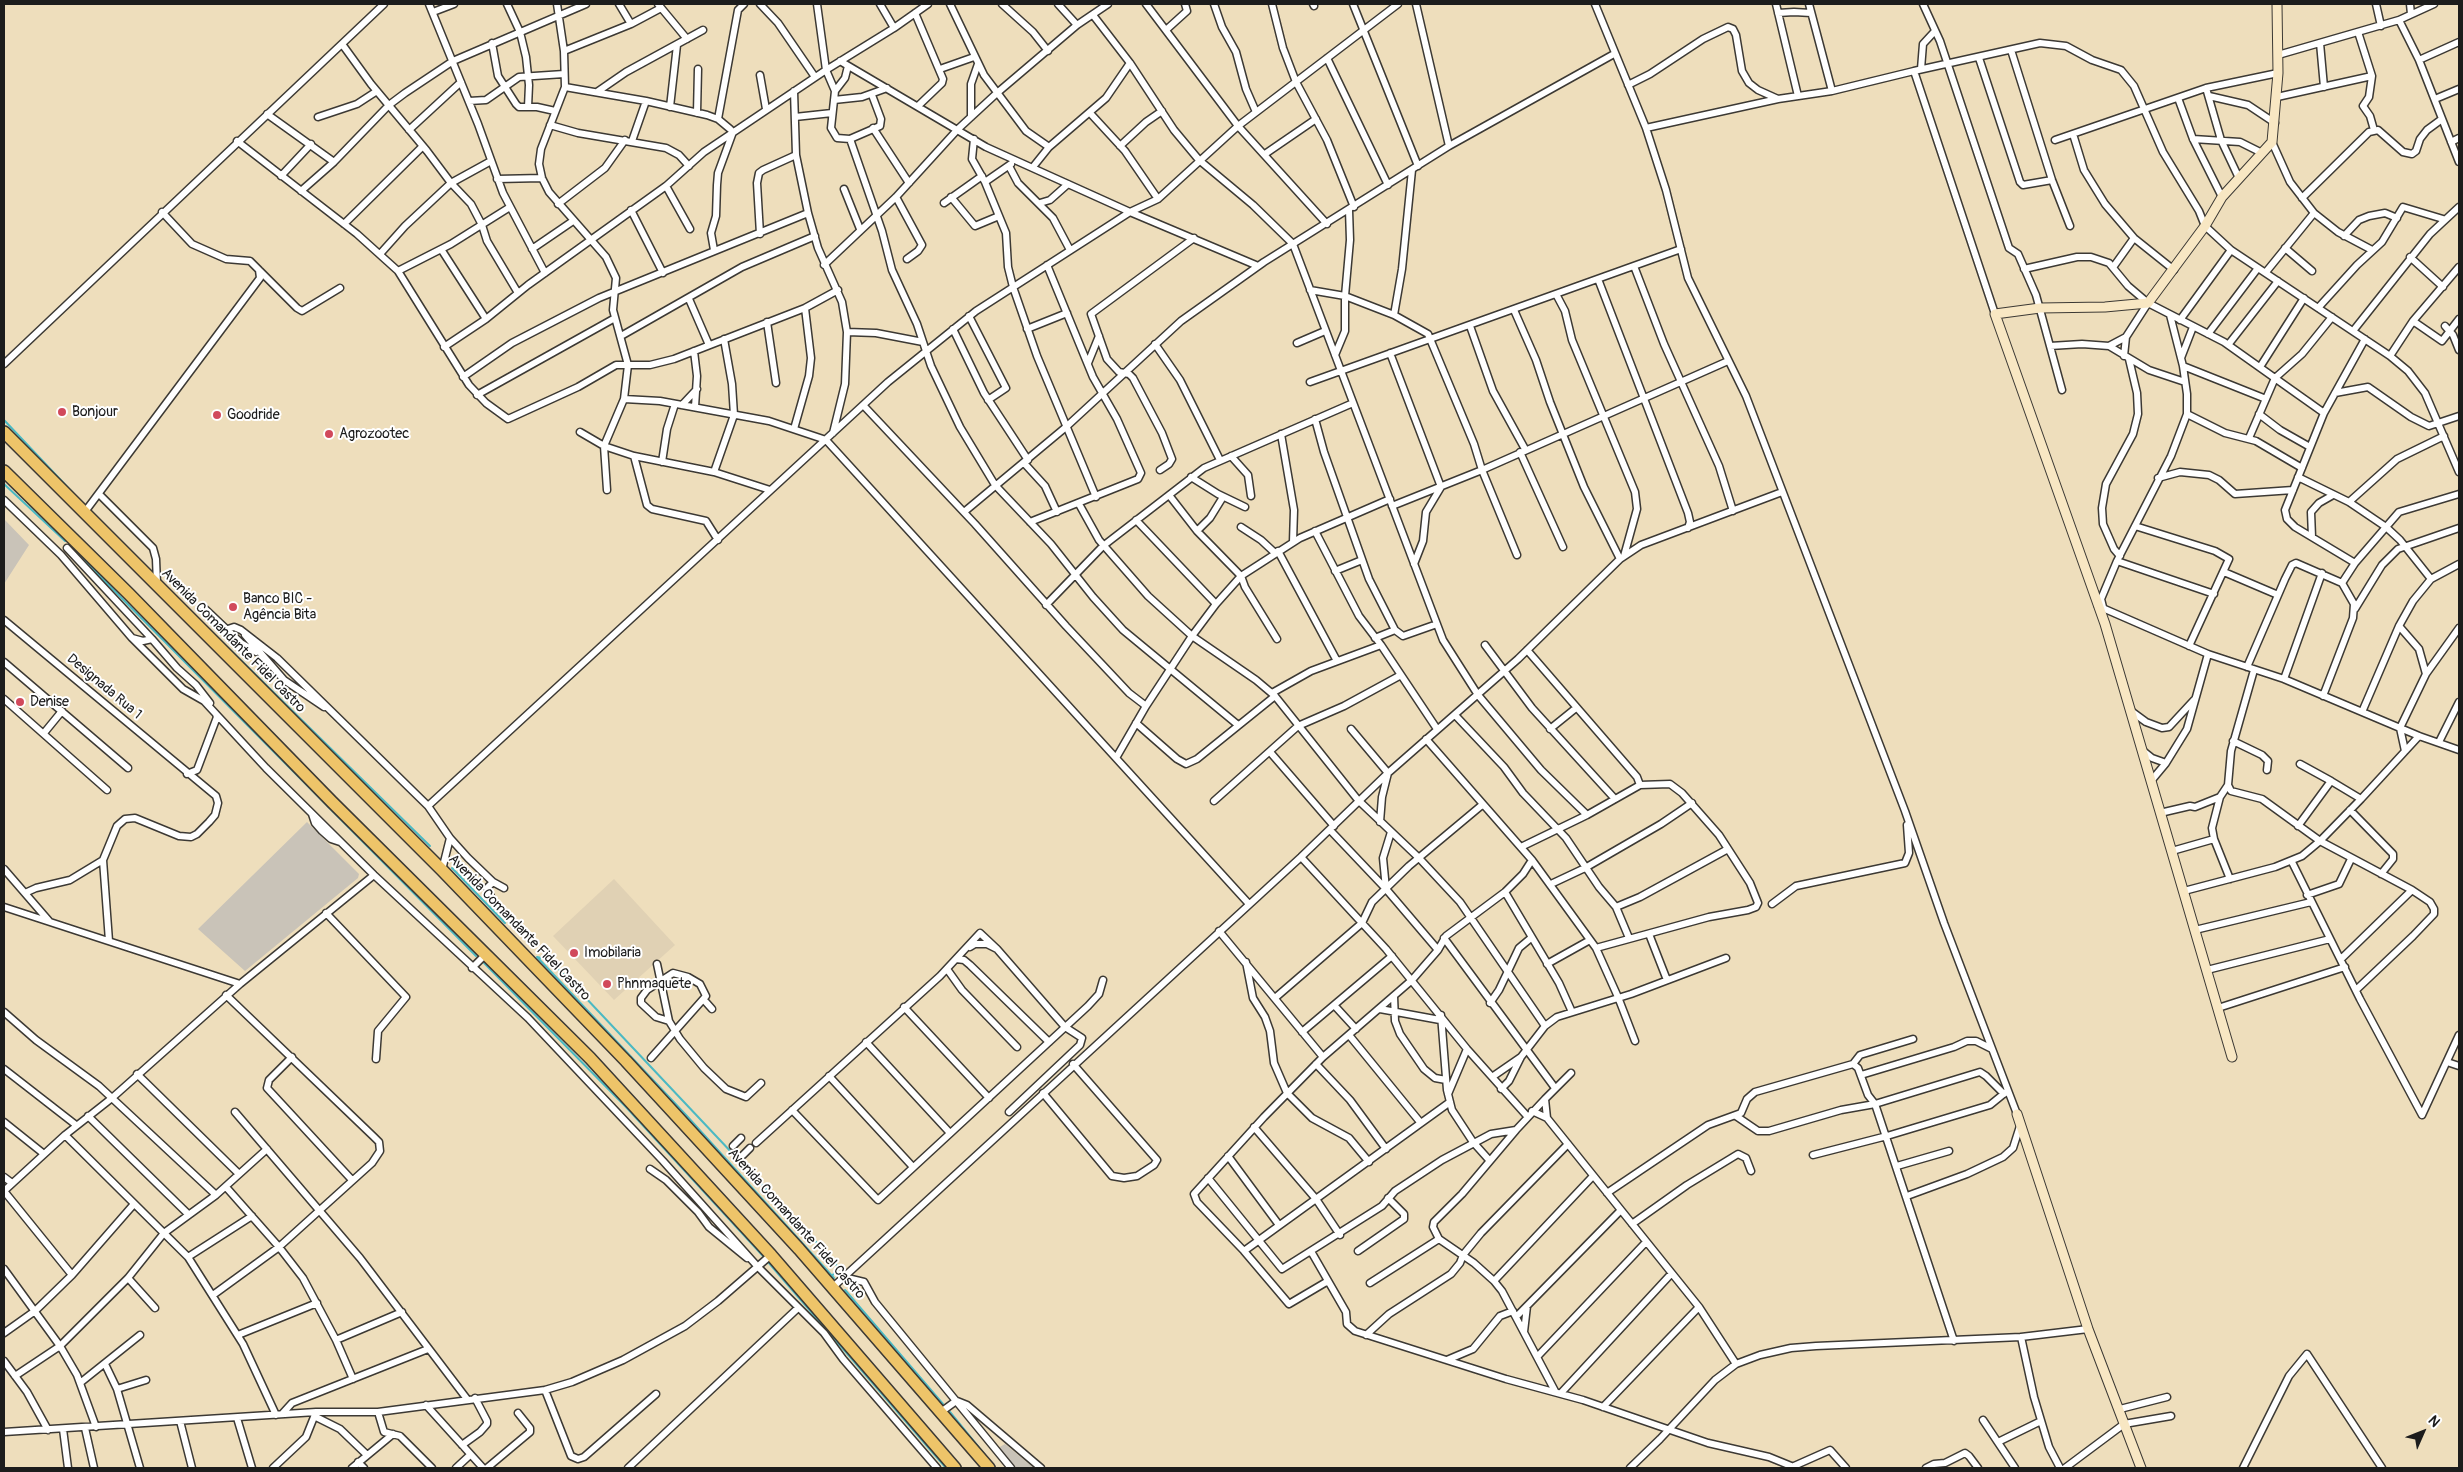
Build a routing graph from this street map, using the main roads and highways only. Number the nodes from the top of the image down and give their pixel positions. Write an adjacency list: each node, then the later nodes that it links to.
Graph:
1 (4, 432): 4 (highway, Avenida Comandante Fidel Castro)
2 (4, 472): 3 (highway)
3 (955, 1468)
4 (989, 1468)

